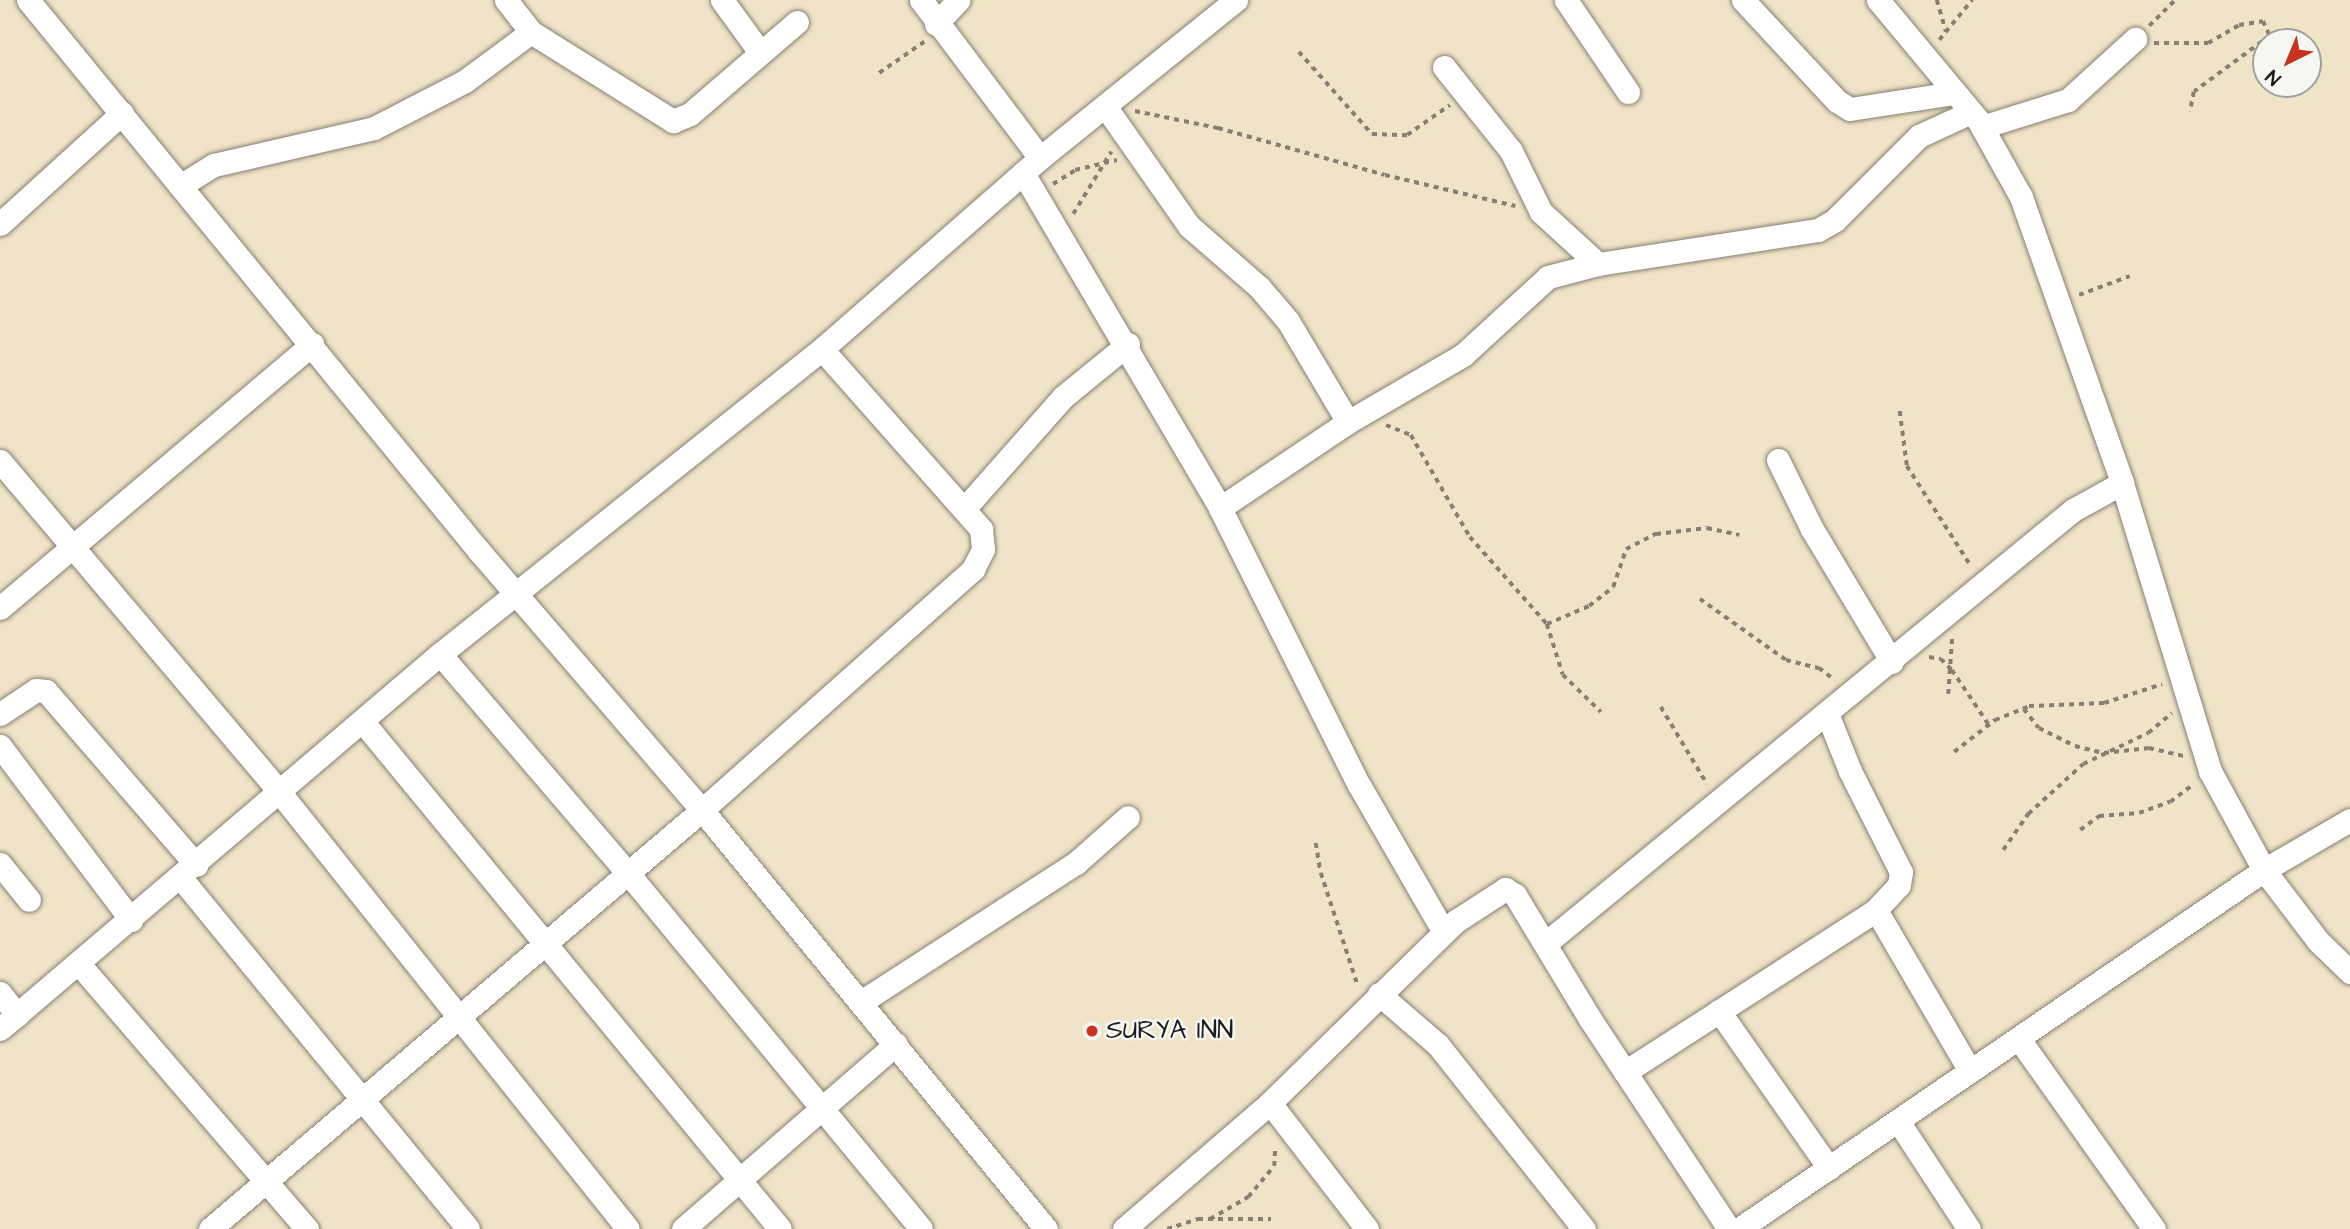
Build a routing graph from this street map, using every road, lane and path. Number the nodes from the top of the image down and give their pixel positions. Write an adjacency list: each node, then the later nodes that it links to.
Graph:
1 (28, 0): 27 (street)
2 (506, 0): 15 (street)
3 (722, 0): 18 (street)
4 (921, 0): 14 (street)
5 (958, 0): 14 (street)
6 (1236, 0): 28 (street)
7 (1566, 0): 24 (street)
8 (1742, 0): 25 (street)
9 (1878, 0): 20 (street)
10 (1937, 0): 16 (path)
11 (1972, 0): 16 (path)
12 (2175, 0): 17 (path)
13 (797, 22): 18 (street)
14 (938, 28): 22 (path); 32 (street)
15 (531, 32): 18 (street); 33 (street)
16 (1946, 32): 20 (path)
17 (2135, 39): 26 (path); 29 (street)
18 (759, 51)
19 (1299, 52): 23 (path)
20 (1926, 55): 25 (street)
21 (1444, 67): 23 (street)
22 (880, 73)
23 (1465, 92): 35 (street)
24 (1628, 92)
25 (1955, 93): 29 (street)
26 (2190, 112)
27 (122, 113): 33 (street); 36 (street)
28 (1112, 115): 30 (street); 31 (path); 32 (street); 35 (path)
29 (1977, 119): 39 (street); 42 (street)
30 (1139, 156): 31 (path); 47 (street)
31 (1108, 161): 34 (path); 38 (path)
32 (1031, 166): 34 (street); 45 (street)
33 (180, 186): 43 (street)
34 (1037, 195): 38 (street)
35 (1541, 212): 37 (street)
36 (0, 224)
37 (1556, 230): 39 (street); 40 (street)
38 (1059, 232): 44 (street)
39 (1598, 264): 40 (street)
40 (1555, 275): 47 (street)
41 (2130, 276): 42 (path)
42 (2060, 299): 50 (street)
43 (312, 344): 54 (street); 56 (street)
44 (1128, 344): 51 (street); 52 (street)
45 (822, 349): 52 (street); 56 (street)
46 (1900, 411): 55 (path)
47 (1355, 418): 51 (street); 60 (path)
48 (1778, 460): 62 (street)
49 (0, 461): 54 (street)
50 (2122, 483): 55 (street); 64 (street)
51 (1220, 508): 94 (street)
52 (964, 509): 80 (street)
53 (1739, 535): 60 (path)
54 (73, 544): 58 (street); 79 (street)
55 (1992, 576): 59 (street)
56 (516, 593): 61 (street); 80 (street)
57 (1700, 598): 66 (path)
58 (0, 608)
59 (1952, 610): 62 (street); 63 (path)
60 (1547, 624): 70 (path)
61 (440, 654): 73 (street); 90 (street)
62 (1895, 659): 63 (path); 66 (street)
63 (1952, 670): 65 (path); 74 (path)
64 (2182, 678): 67 (street); 69 (path)
65 (1948, 694)
66 (1853, 695): 72 (street)
67 (2189, 700): 77 (path); 78 (street)
68 (1661, 707): 81 (path)
69 (2024, 709): 74 (path); 77 (path)
70 (1601, 712)
71 (0, 713): 89 (street)
72 (1828, 716): 81 (street); 92 (street)
73 (363, 722): 79 (street); 95 (street)
74 (1989, 724): 76 (path)
75 (0, 746): 93 (street)
76 (1954, 752)
77 (2104, 753): 78 (path); 86 (path)
78 (2209, 766): 84 (path); 88 (street)
79 (281, 794): 89 (street); 103 (street)
80 (702, 810): 90 (street); 101 (street)
81 (1709, 813): 96 (street)
82 (1128, 817): 101 (street)
83 (2350, 820): 88 (street)
84 (2080, 830)
85 (1316, 843): 100 (path)
86 (2003, 850)
87 (0, 864): 91 (street)
88 (2264, 870): 98 (street); 105 (street)
89 (189, 872): 93 (street); 109 (street)
90 (627, 872): 95 (street); 111 (street)
91 (29, 900)
92 (1876, 910): 102 (street); 107 (street)
93 (131, 920): 97 (street)
94 (1444, 932): 96 (street); 100 (street)
95 (545, 941): 103 (street); 114 (street)
96 (1545, 943): 108 (street)
97 (79, 964): 104 (street); 115 (street)
98 (2350, 972)
99 (0, 993): 104 (street)
100 (1372, 1001): 110 (street); 129 (street)
101 (861, 1002): 106 (street)
102 (1719, 1011): 108 (street); 113 (street)
103 (459, 1017): 109 (street); 121 (street)
104 (9, 1022)
105 (2019, 1039): 107 (street); 133 (street)
106 (896, 1044): 111 (street); 125 (street)
107 (1970, 1071): 112 (street)
108 (1625, 1072): 130 (street)
109 (363, 1097): 115 (street); 120 (street)
110 (1275, 1108): 116 (path); 126 (street); 128 (street)
111 (824, 1110): 114 (street); 124 (street)
112 (1898, 1121): 113 (street); 132 (street)
113 (1829, 1168): 131 (street)
114 (739, 1180): 122 (street); 123 (street)
115 (267, 1181): 118 (street); 119 (street)
116 (1210, 1219): 117 (path); 127 (path)
117 (1270, 1219)
118 (210, 1229)
119 (307, 1229)
120 (468, 1229)
121 (628, 1229)
122 (683, 1229)
123 (780, 1229)
124 (921, 1229)
125 (1046, 1229)
126 (1124, 1229)
127 (1167, 1229)
128 (1367, 1229)
129 (1584, 1229)
130 (1729, 1229)
131 (1739, 1229)
132 (1969, 1229)
133 (2154, 1229)

